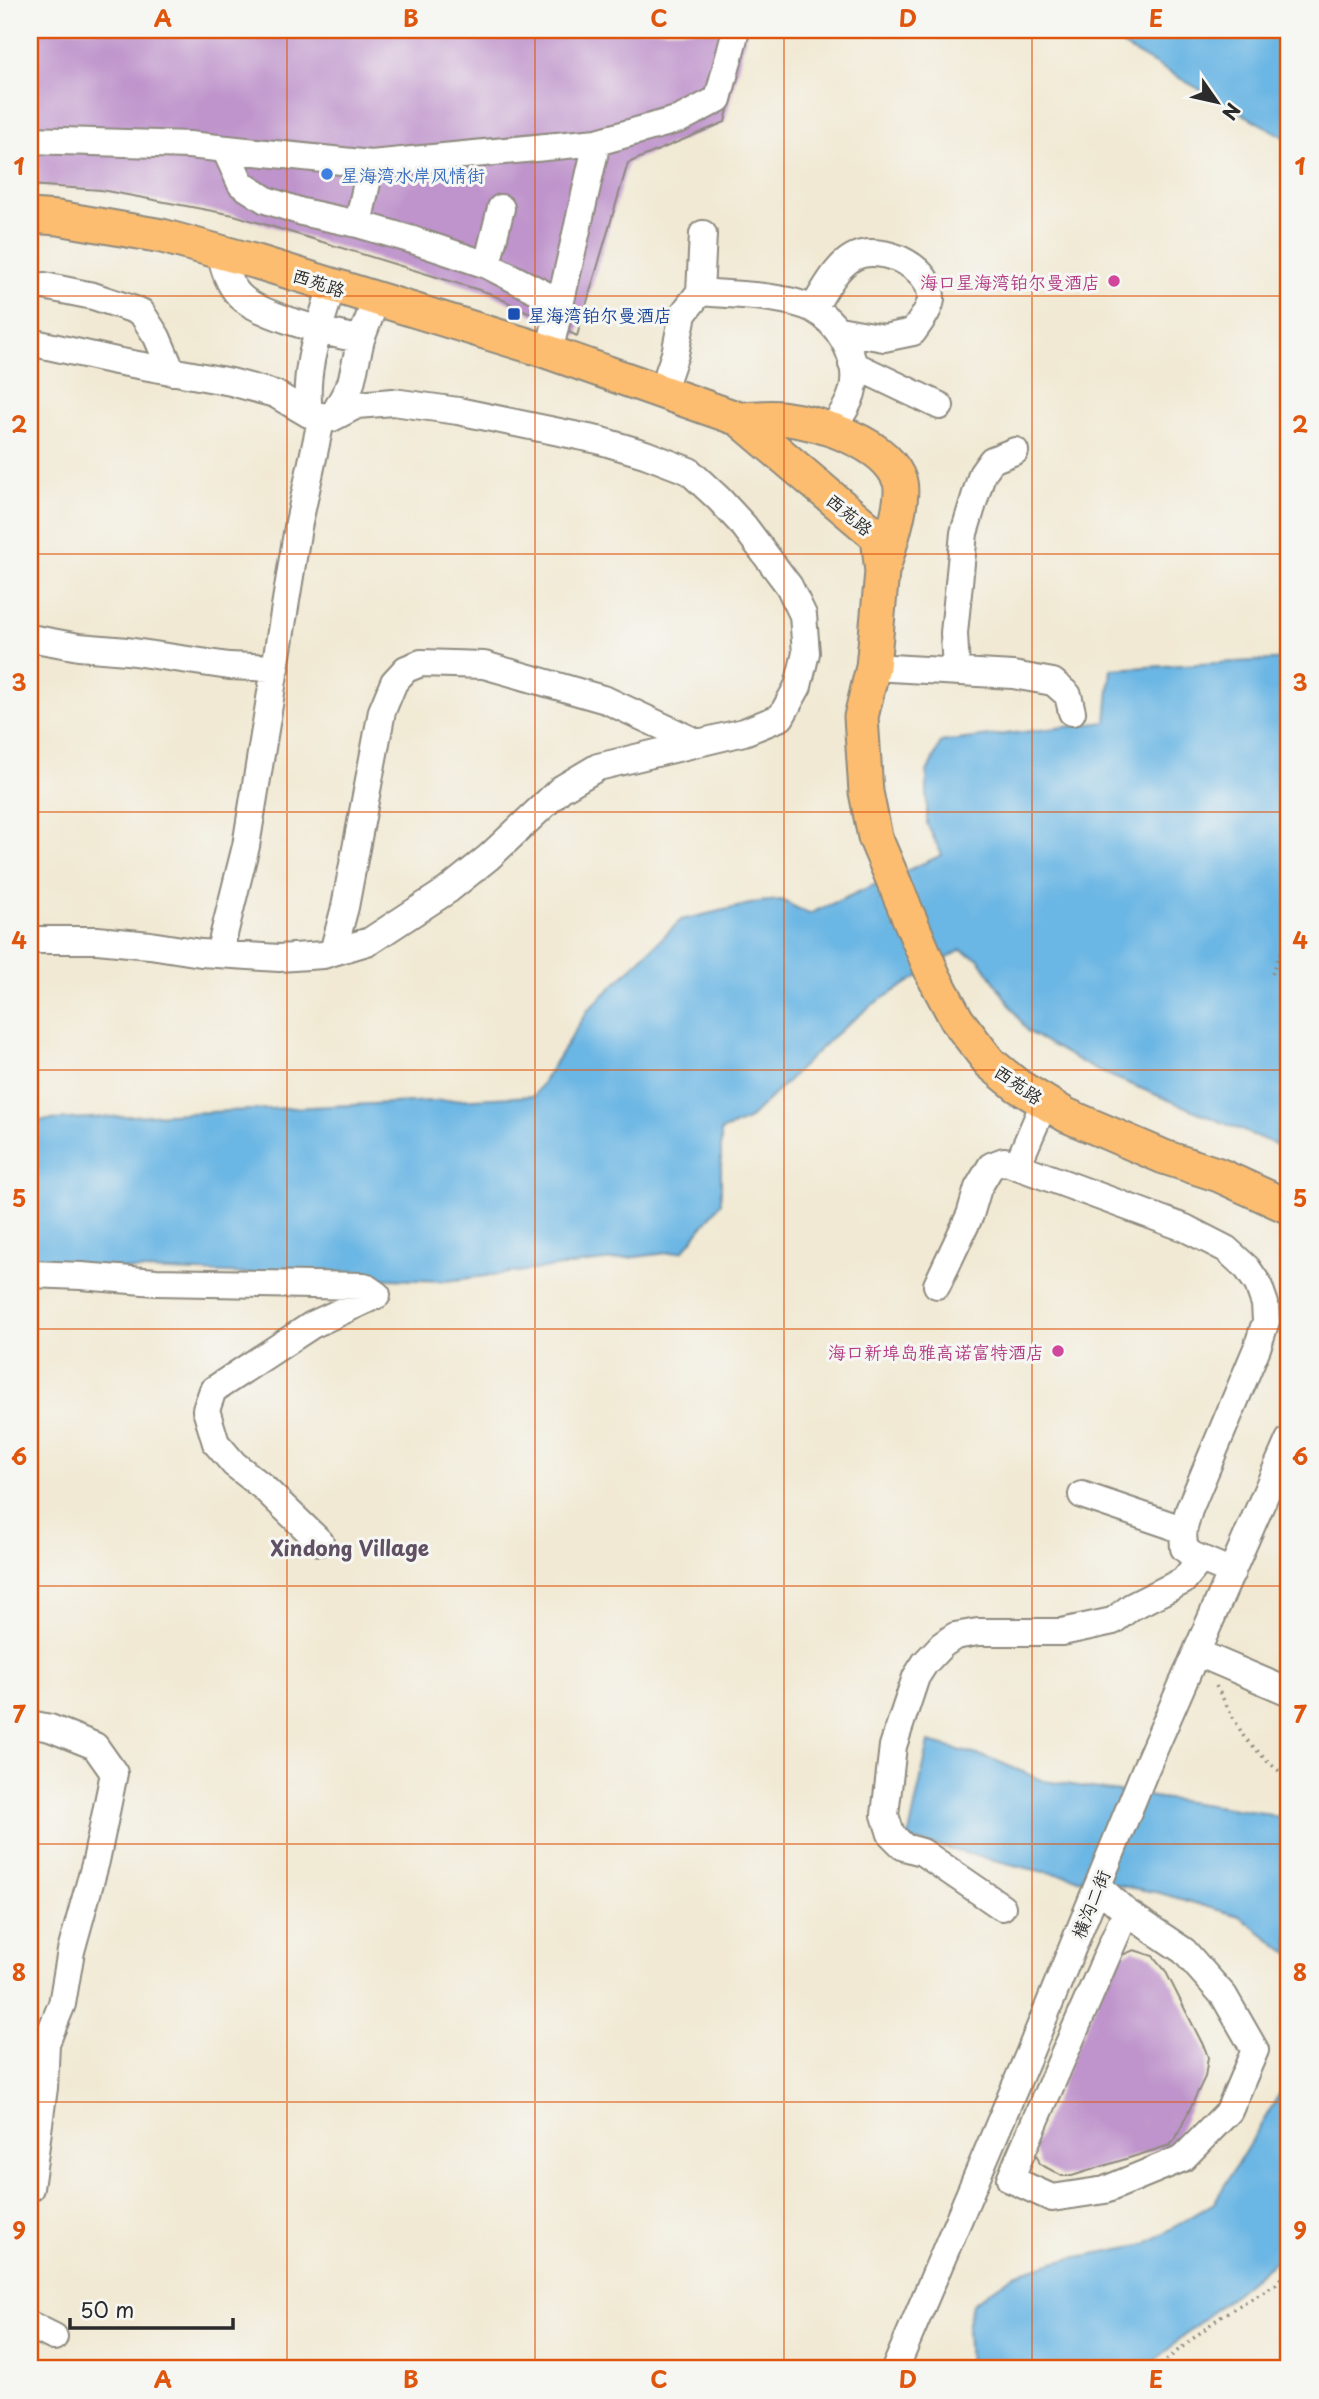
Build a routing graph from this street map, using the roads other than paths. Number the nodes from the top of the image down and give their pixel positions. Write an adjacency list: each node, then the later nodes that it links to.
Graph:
1 (736, 30): 3 (street)
2 (30, 140): 4 (street)
3 (597, 142): 5 (street); 16 (street)
4 (225, 149): 5 (street); 8 (street)
5 (371, 164): 8 (street)
6 (501, 208): 11 (street)
7 (30, 216): 10 (main road, 西苑路)
8 (358, 224): 11 (street)
9 (703, 234): 14 (street)
10 (220, 252): 12 (main road, 西苑路); 18 (street)
11 (487, 265): 16 (street)
12 (332, 286): 15 (main road, 西苑路); 18 (street)
13 (30, 288): 24 (street)
14 (700, 292): 17 (street); 25 (street)
15 (376, 300): 20 (street); 22 (main road, 西苑路)
16 (560, 302): 22 (street)
17 (813, 309): 19 (street); 19 (street)
18 (318, 329): 20 (street); 27 (street)
19 (839, 330): 23 (street)
20 (361, 339): 27 (street)
21 (30, 342): 24 (street)
22 (549, 353): 25 (main road, 西苑路)
23 (852, 364): 26 (street); 29 (street)
24 (172, 372): 27 (street)
25 (662, 392): 28 (main road, 西苑路)
26 (940, 406)
27 (321, 416): 34 (street); 37 (street)
28 (739, 419): 29 (main road); 31 (main road, 西苑路)
29 (831, 430): 31 (main road)
30 (1016, 451): 35 (street)
31 (882, 572): 33 (main road, 西苑路)
32 (30, 638): 34 (street)
33 (873, 667): 35 (street); 41 (main road, 西苑路)
34 (276, 668): 40 (street)
35 (956, 671): 36 (street)
36 (1072, 712)
37 (698, 743): 39 (street); 39 (street)
38 (30, 940): 40 (street)
39 (333, 952): 40 (street)
40 (219, 954)
41 (1045, 1101): 42 (street); 43 (main road, 西苑路)
42 (1017, 1166): 45 (street); 48 (street)
43 (1289, 1207)
44 (30, 1274): 49 (street)
45 (937, 1285)
46 (1289, 1440): 51 (street, 横沟二街)
47 (1082, 1495): 48 (street)
48 (1183, 1531): 50 (street)
49 (320, 1542)
50 (1201, 1559): 51 (street); 56 (street)
51 (1232, 1572): 52 (street, 横沟二街)
52 (1198, 1653): 53 (street); 55 (street, 横沟二街)
53 (1289, 1692)
54 (30, 1724): 60 (street)
55 (1098, 1886): 57 (street); 58 (street, 横沟二街)
56 (1002, 1907)
57 (1126, 1912): 59 (street); 59 (street)
58 (1012, 2092): 59 (street); 63 (street, 横沟二街)
59 (1041, 2105)
60 (30, 2188)
61 (30, 2325): 62 (street)
62 (54, 2337)
63 (895, 2369)

